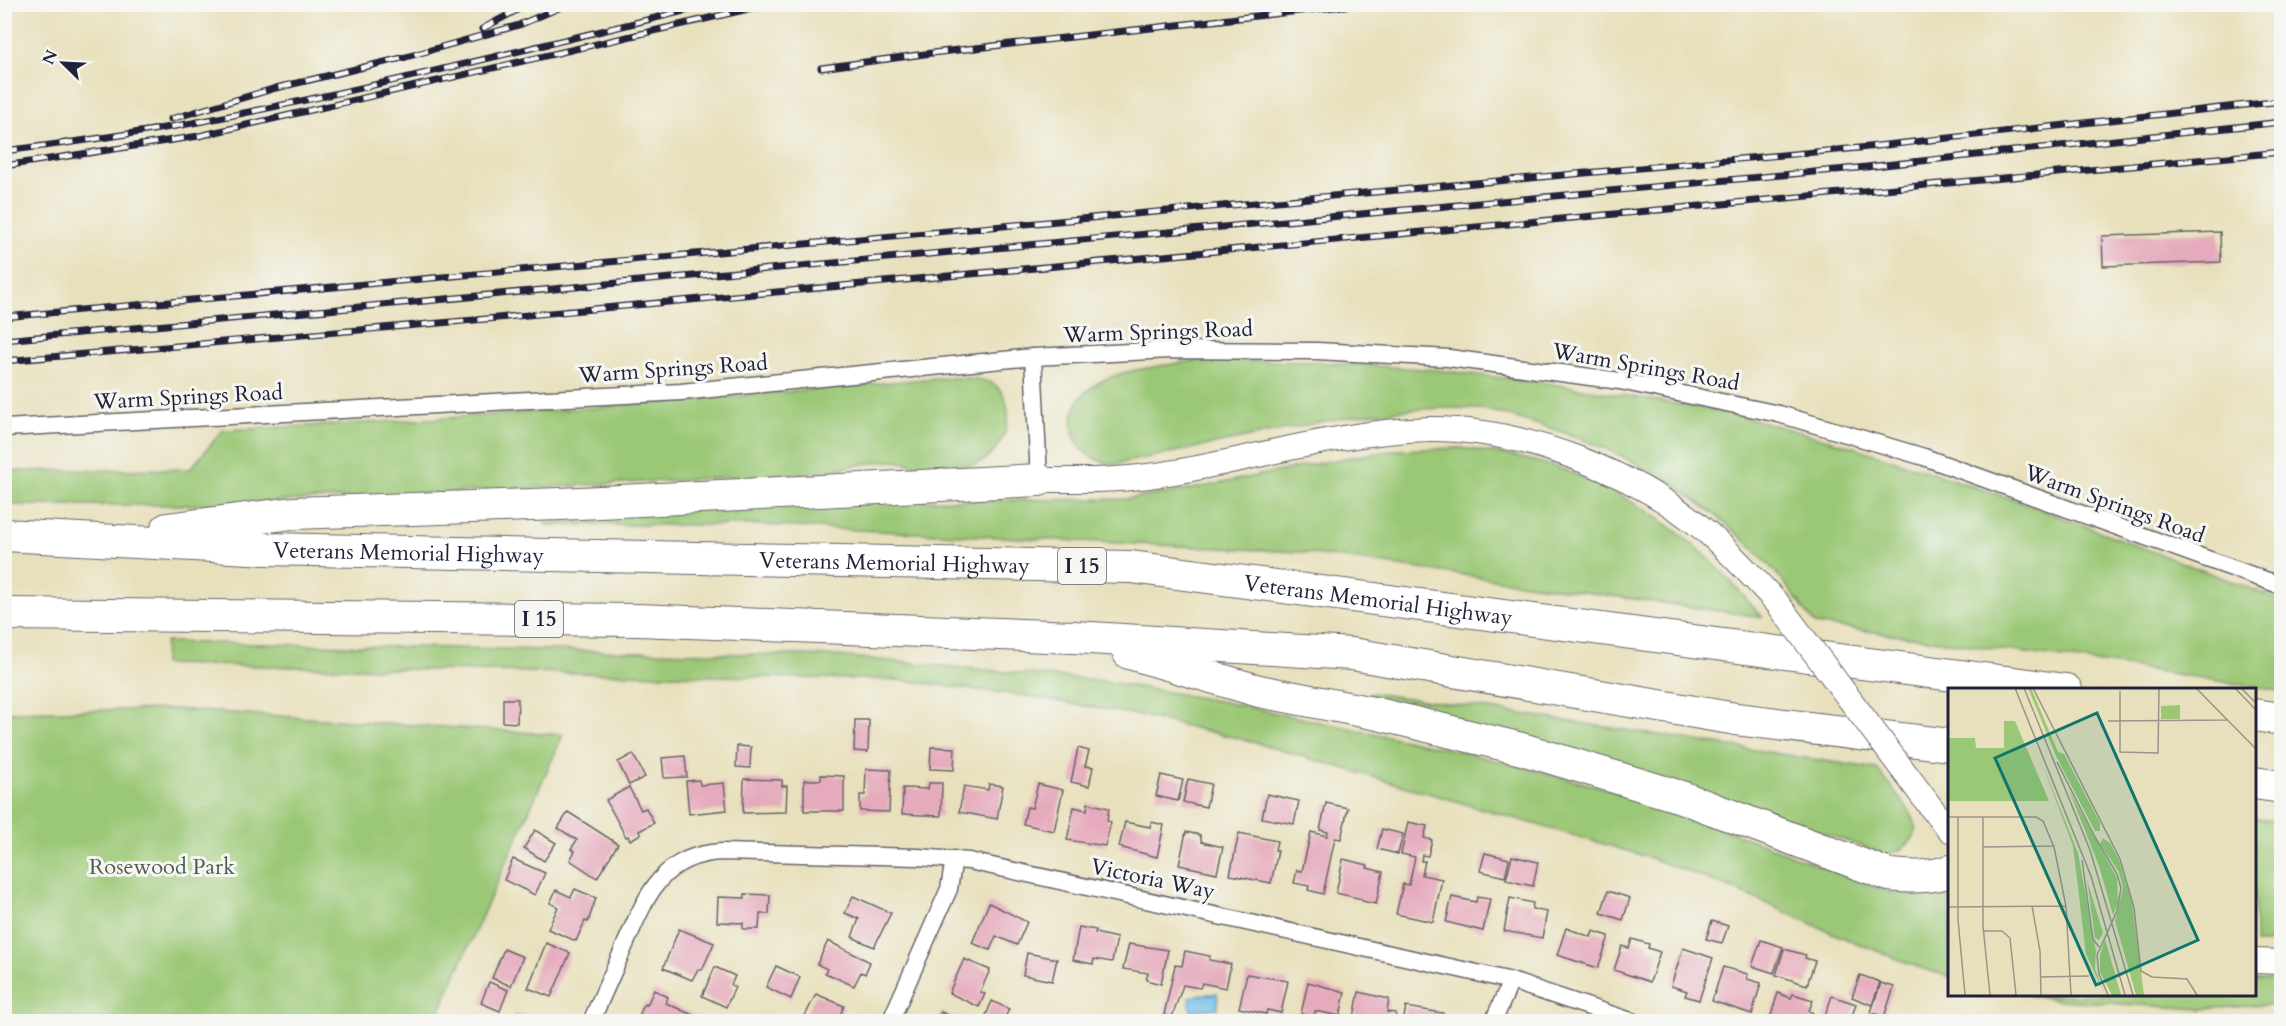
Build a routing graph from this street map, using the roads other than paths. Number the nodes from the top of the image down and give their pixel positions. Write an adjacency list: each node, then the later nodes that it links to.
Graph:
1 (1033, 357): 2 (street, Warm Springs Road); 3 (street); 6 (street, Warm Springs Road)
2 (4, 428)
3 (1039, 480): 5 (highway); 15 (main road, bridge)
4 (4, 535): 5 (highway, Veterans Memorial Highway / I 15)
5 (92, 539): 9 (highway, Veterans Memorial Highway / I 15)
6 (2282, 586)
7 (4, 614): 8 (highway, I 15)
8 (1074, 637): 12 (highway, I 15); 17 (highway)
9 (2051, 688)
10 (2256, 715): 11 (highway)
11 (2282, 719)
12 (1948, 745)
13 (2256, 783): 14 (highway)
14 (2282, 787)
15 (1943, 822)
16 (954, 859): 20 (street, Victoria Way); 21 (street, Victoria Way); 22 (street)
17 (1948, 872)
18 (2256, 961): 19 (main road)
19 (2282, 962)
20 (1511, 981): 23 (street); 24 (street, Victoria Way)
21 (591, 1022)
22 (890, 1022)
23 (1493, 1022)
24 (1634, 1022)

